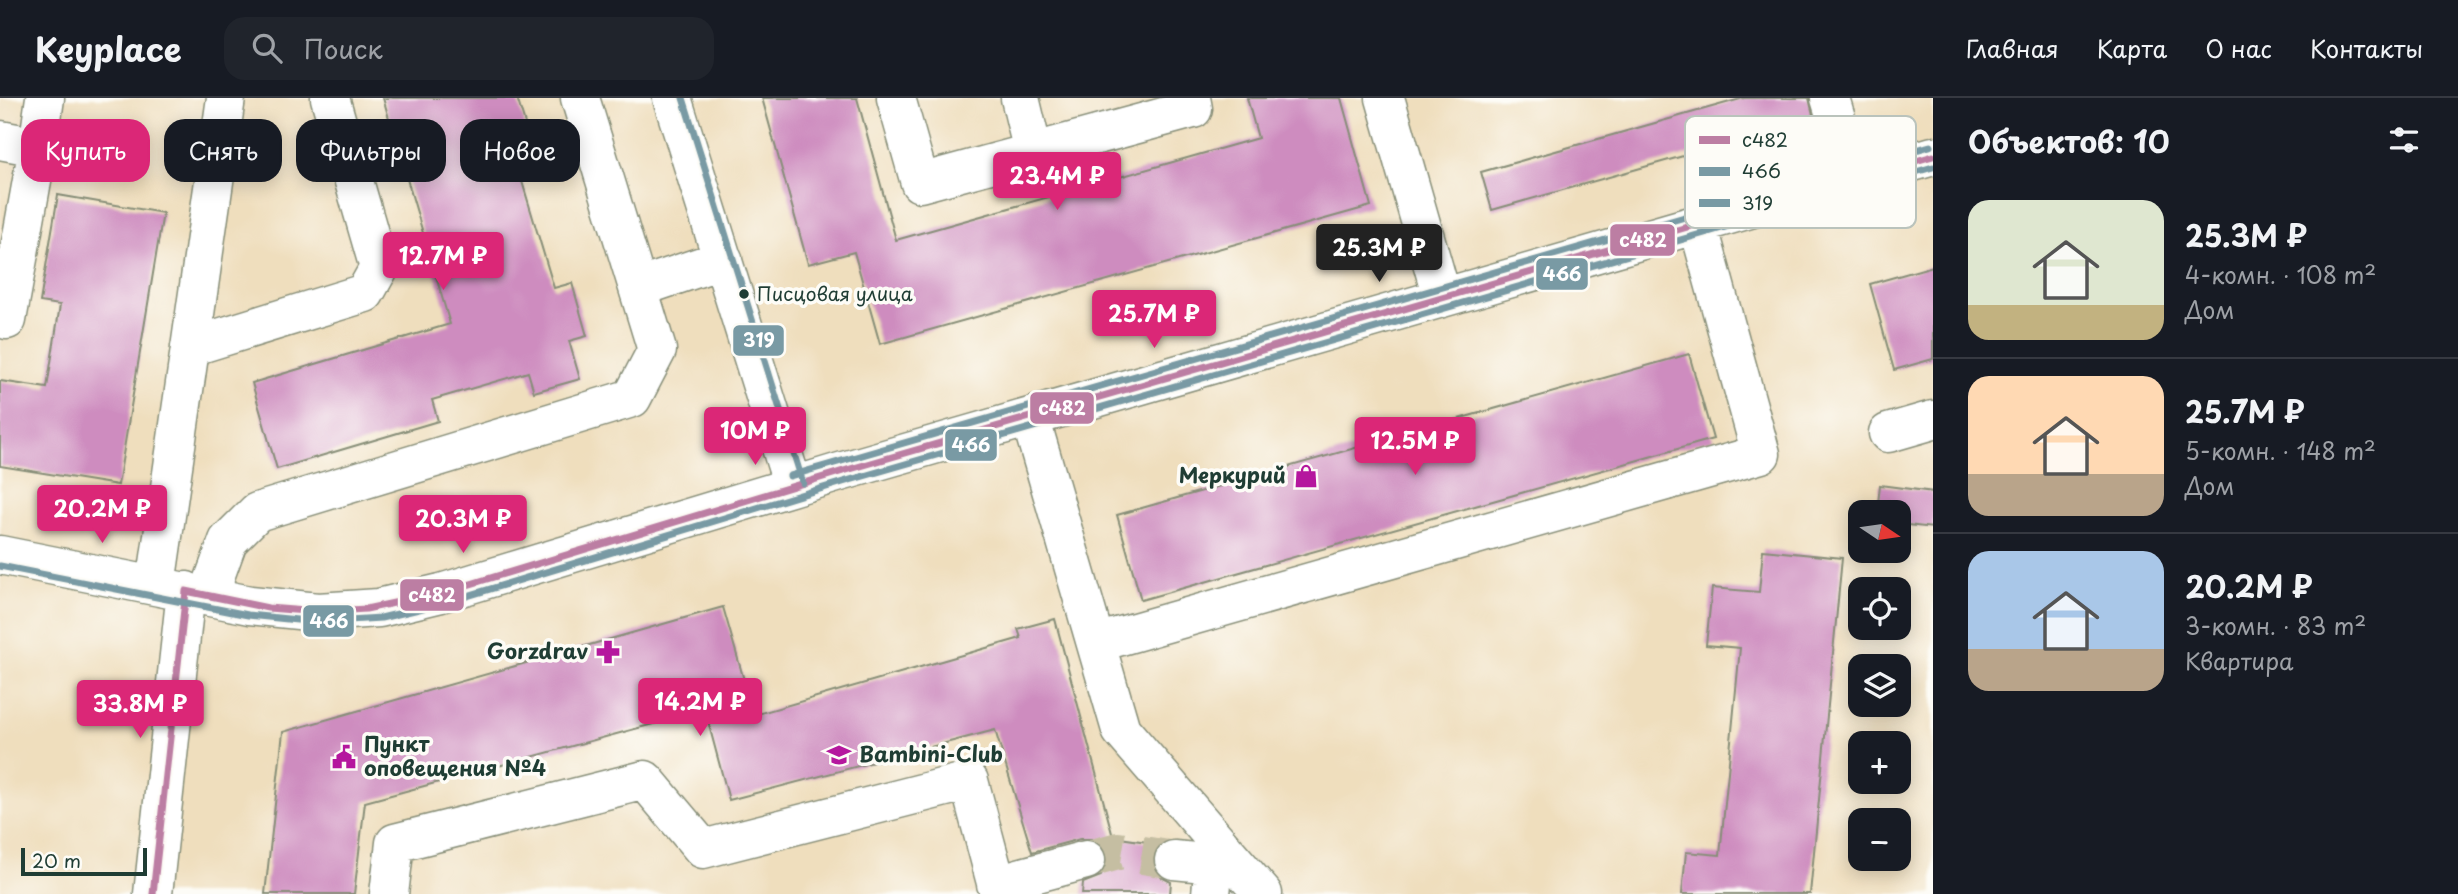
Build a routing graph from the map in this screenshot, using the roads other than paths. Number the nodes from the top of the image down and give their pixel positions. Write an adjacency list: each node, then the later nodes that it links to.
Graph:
1 (45, 98): 12 (street)
2 (226, 98): 25 (street)
3 (330, 98): 25 (street)
4 (580, 98): 22 (street)
5 (672, 98): 21 (street)
6 (896, 98): 15 (street)
7 (1020, 98): 15 (street)
8 (1191, 98): 15 (street)
9 (1385, 98): 23 (street)
10 (1830, 98): 11 (street)
11 (1835, 116)
12 (42, 119)
13 (0, 140): 14 (street)
14 (21, 144)
15 (1033, 152)
16 (1933, 156): 17 (street)
17 (1916, 161)
18 (32, 182): 24 (street)
19 (1685, 228): 23 (street)
20 (1699, 228): 32 (street)
21 (723, 259): 22 (street); 29 (street)
22 (638, 288): 31 (street)
23 (1442, 297): 26 (street)
24 (0, 318)
25 (190, 347): 31 (street)
26 (1030, 417): 29 (street); 32 (street)
27 (1933, 420): 28 (street)
28 (1888, 433)
29 (793, 486): 31 (street)
30 (0, 555): 31 (street)
31 (183, 591): 37 (street)
32 (1096, 642): 35 (street)
33 (1174, 859): 35 (street)
34 (1086, 860): 36 (street)
35 (1214, 866): 39 (street)
36 (997, 889): 38 (street)
37 (153, 894)
38 (389, 894)
39 (1264, 894)

